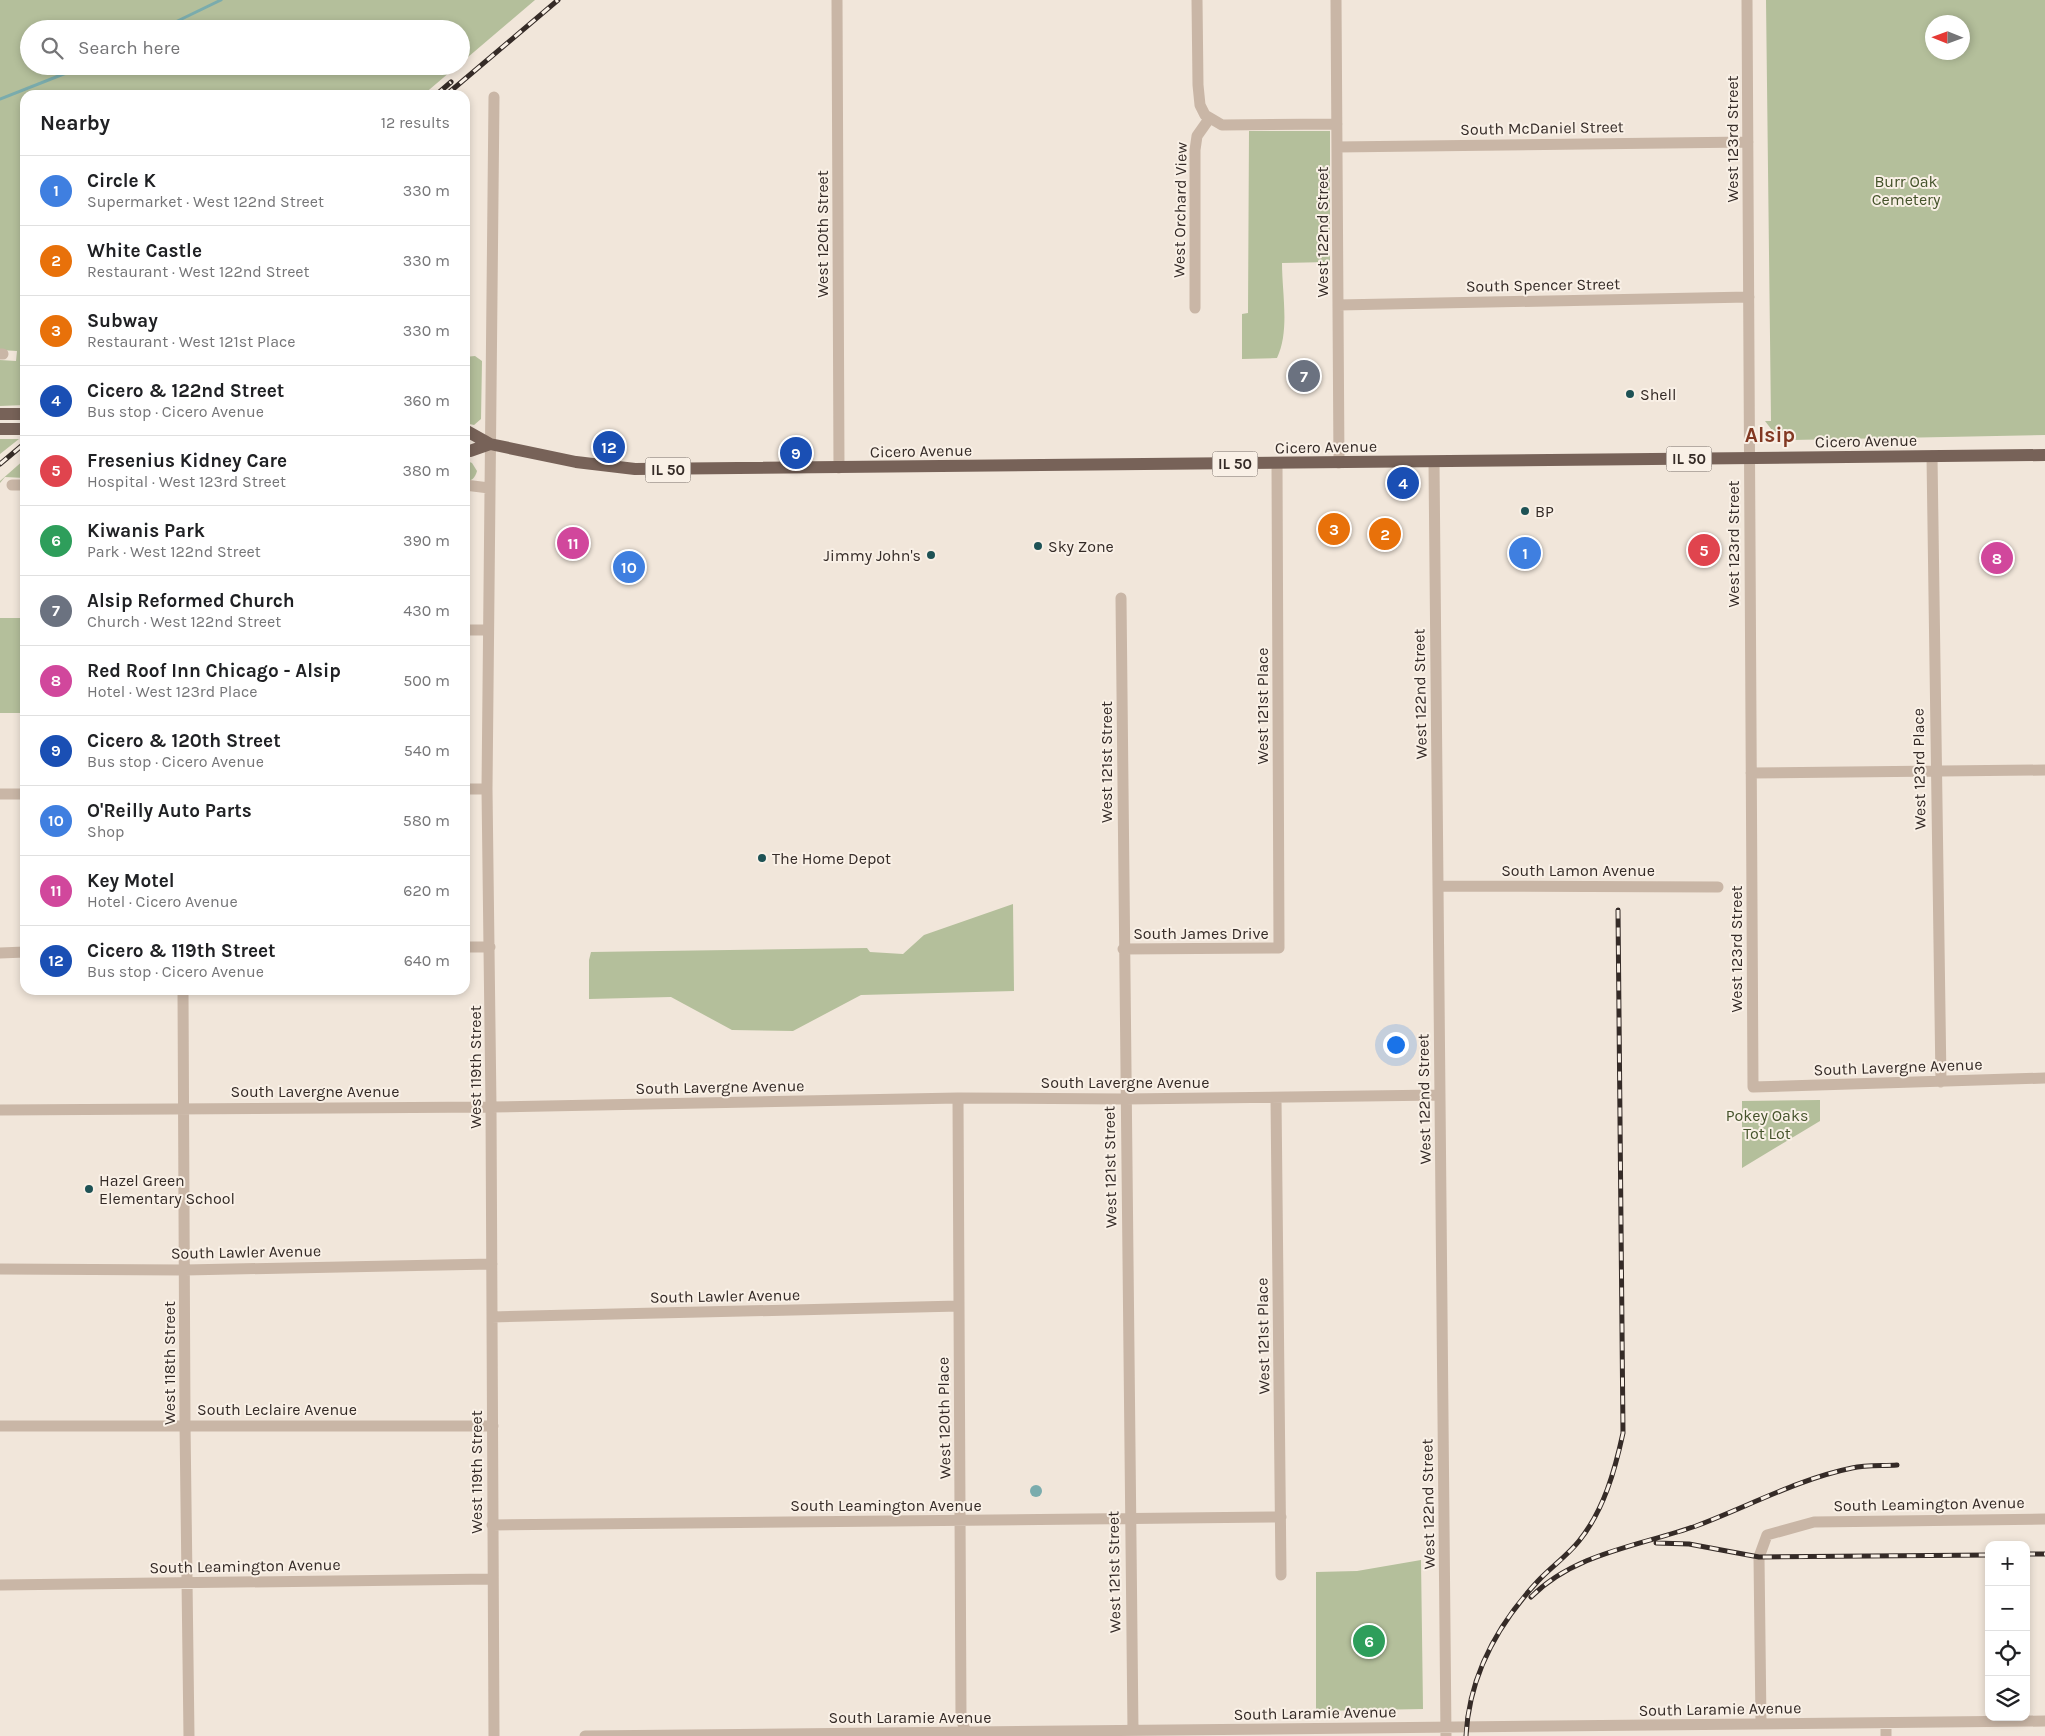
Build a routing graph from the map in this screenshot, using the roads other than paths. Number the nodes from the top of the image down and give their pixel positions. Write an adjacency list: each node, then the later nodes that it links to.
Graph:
1 (837, 0): 26 (street, West 120th Street)
2 (1197, 0): 6 (street)
3 (1336, 0): 7 (street, West 122nd Street)
4 (1747, 0): 8 (street, West 123rd Street)
5 (494, 98): 18 (street, West 119th Street)
6 (1209, 119): 7 (street); 12 (street, West Orchard View)
7 (1337, 124): 9 (street, West 122nd Street)
8 (1748, 142): 9 (street, South McDaniel Street); 10 (street, West 123rd Street)
9 (1337, 147): 11 (street, West 122nd Street)
10 (1748, 297): 11 (street, South Spencer Street); 22 (street, West 123rd Street)
11 (1338, 306): 24 (street, West 122nd Street)
12 (1195, 308)
13 (1, 414): 14 (main road)
14 (20, 414)
15 (20, 429): 16 (main road)
16 (0, 430)
17 (470, 433): 18 (main road, Cicero Avenue / IL 50)
18 (490, 444): 19 (main road, Cicero Avenue / IL 50); 26 (main road, Cicero Avenue / IL 50); 30 (street, West 119th Street)
19 (470, 451)
20 (2045, 455): 21 (main road, Cicero Avenue / IL 50)
21 (1932, 456): 22 (main road, Cicero Avenue / IL 50); 35 (street, West 123rd Place)
22 (1749, 458): 23 (main road, Cicero Avenue / IL 50); 36 (street, West 123rd Street)
23 (1434, 462): 24 (main road, Cicero Avenue / IL 50); 41 (street, West 122nd Street)
24 (1338, 463): 25 (main road, Cicero Avenue / IL 50)
25 (1276, 464): 26 (main road, Cicero Avenue / IL 50); 45 (street, West 121st Place)
26 (839, 468)
27 (12, 485): 28 (street)
28 (20, 485)
29 (470, 486): 30 (street)
30 (489, 488): 33 (street, West 119th Street)
31 (1121, 598): 46 (street, West 121st Street)
32 (470, 630): 33 (street)
33 (488, 630): 38 (street, West 119th Street)
34 (2045, 770): 35 (street)
35 (1935, 771): 36 (street); 51 (street, West 123rd Place)
36 (1751, 772): 52 (street, West 123rd Street)
37 (470, 789): 38 (street)
38 (487, 789): 43 (street, West 119th Street)
39 (0, 794): 40 (street)
40 (20, 794)
41 (1438, 886): 42 (street, South Lamon Avenue); 53 (street, West 122nd Street)
42 (1718, 887)
43 (490, 947): 44 (street); 57 (street, West 119th Street)
44 (470, 948)
45 (1279, 948): 46 (street, South James Drive)
46 (1123, 949): 56 (street, West 121st Street)
47 (20, 952): 48 (street)
48 (0, 953)
49 (183, 995): 58 (street, West 118th Street)
50 (2045, 1078): 51 (street, South Lavergne Avenue)
51 (1941, 1082): 52 (street, South Lavergne Avenue)
52 (1753, 1087)
53 (1440, 1095): 55 (street, South Lavergne Avenue); 80 (street, West 122nd Street)
54 (958, 1098): 56 (street, South Lavergne Avenue); 57 (street, South Lavergne Avenue); 63 (street, West 120th Place)
55 (1276, 1098): 56 (street, South Lavergne Avenue); 68 (street, West 121st Place)
56 (1125, 1099): 69 (street, West 121st Street)
57 (491, 1107): 58 (street, South Lavergne Avenue); 60 (street, West 119th Street)
58 (184, 1108): 59 (street, South Lavergne Avenue); 62 (street, West 118th Street)
59 (0, 1110)
60 (492, 1264): 62 (street, South Lawler Avenue); 64 (street, West 119th Street)
61 (0, 1270): 62 (street, South Lawler Avenue)
62 (185, 1270): 65 (street, West 118th Street)
63 (959, 1306): 64 (street, South Lawler Avenue); 71 (street, West 120th Place)
64 (492, 1317): 67 (street, West 119th Street)
65 (185, 1424): 66 (street, South Leclaire Avenue); 67 (street, South Leclaire Avenue); 75 (street, West 118th Street)
66 (0, 1426)
67 (493, 1426): 72 (street, West 119th Street)
68 (1281, 1517): 69 (street, South Leamington Avenue); 73 (street, West 121st Place)
69 (1130, 1519): 71 (street, South Leamington Avenue); 82 (street, West 121st Street)
70 (2045, 1519): 79 (street, South Leamington Avenue)
71 (961, 1520): 72 (street, South Leamington Avenue); 84 (street, West 120th Place)
72 (492, 1525): 74 (street, West 119th Street)
73 (1281, 1575)
74 (491, 1579): 75 (street, South Leamington Avenue); 86 (street, West 119th Street)
75 (188, 1583): 76 (street, South Leamington Avenue); 85 (street, West 118th Street)
76 (0, 1585)
77 (2045, 1721): 78 (street, South Laramie Avenue)
78 (1886, 1723): 79 (street, South Laramie Avenue); 88 (street)
79 (1761, 1724): 80 (street, South Laramie Avenue)
80 (1446, 1732): 81 (street, South Laramie Avenue)
81 (1288, 1733): 82 (street, South Laramie Avenue)
82 (1134, 1734): 84 (street, South Laramie Avenue)
83 (783, 1735): 84 (street, South Laramie Avenue); 87 (street, South Laramie Avenue)
84 (966, 1735)
85 (189, 1736)
86 (494, 1736)
87 (585, 1736)
88 (1886, 1736)

